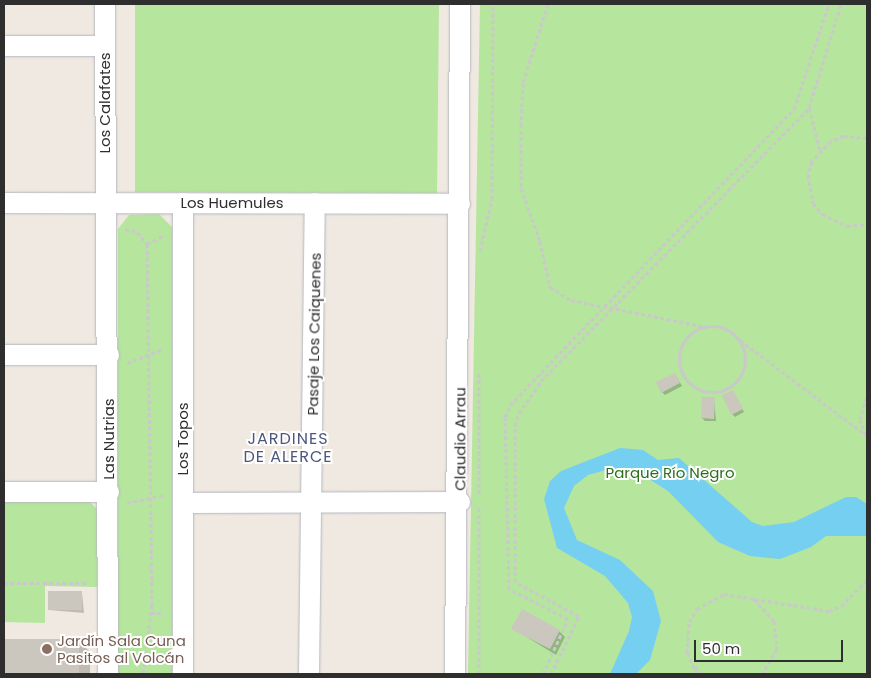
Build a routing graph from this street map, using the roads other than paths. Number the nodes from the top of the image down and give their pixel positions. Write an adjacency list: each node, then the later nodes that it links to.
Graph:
1 (105, 4): 4 (street, Los Calafates)
2 (460, 4): 9 (street, Claudio Arrau)
3 (4, 46): 4 (street)
4 (105, 46): 6 (street, Los Calafates)
5 (4, 203): 6 (street, Los Huemules)
6 (107, 203): 7 (street, Los Huemules); 11 (street, Las Nutrias)
7 (183, 203): 8 (street, Los Huemules); 13 (street, Los Topos)
8 (315, 204): 9 (street, Los Huemules); 16 (street, Pasaje Los Caiquenes)
9 (460, 204): 15 (street, Claudio Arrau)
10 (4, 355): 11 (street)
11 (109, 364): 14 (street, Las Nutrias)
12 (4, 492): 14 (street)
13 (183, 496): 16 (street); 18 (street, Los Topos)
14 (109, 498): 17 (street, Las Nutrias)
15 (460, 502): 16 (street); 20 (street, Claudio Arrau)
16 (311, 503): 19 (street, Pasaje Los Caiquenes)
17 (108, 674)
18 (183, 674)
19 (309, 674)
20 (455, 674)

